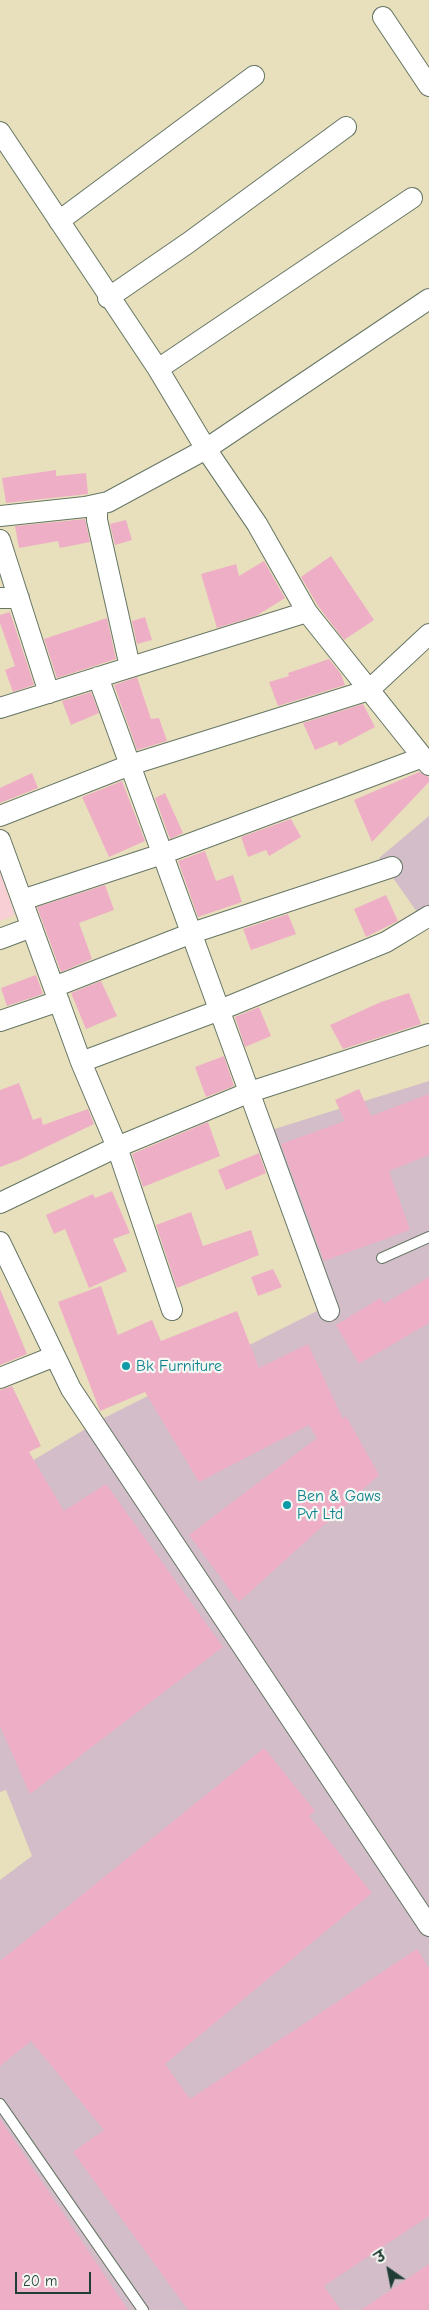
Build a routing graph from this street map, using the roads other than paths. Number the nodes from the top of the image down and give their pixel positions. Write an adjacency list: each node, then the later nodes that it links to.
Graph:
1 (383, 17): 3 (street)
2 (254, 76): 7 (street)
3 (429, 86)
4 (346, 127): 8 (street)
5 (0, 132): 7 (street)
6 (412, 198): 10 (street)
7 (59, 221): 8 (street)
8 (108, 298): 10 (street)
9 (429, 299): 11 (street)
10 (158, 369): 11 (street)
11 (206, 450): 12 (street); 16 (street)
12 (97, 505): 13 (street); 18 (street)
13 (0, 516)
14 (0, 540): 15 (street)
15 (9, 598): 21 (street)
16 (307, 612): 18 (street); 20 (street)
17 (429, 634): 20 (street)
18 (130, 667): 19 (street)
19 (98, 677): 21 (street); 24 (street)
20 (369, 690): 23 (street); 24 (street)
21 (49, 693): 22 (street)
22 (0, 708)
23 (426, 761): 27 (street)
24 (130, 766): 25 (street); 27 (street)
25 (0, 816)
26 (0, 840): 29 (street)
27 (162, 854): 29 (street); 32 (street)
28 (392, 867): 32 (street)
29 (22, 900): 31 (street)
30 (429, 916): 35 (street)
31 (32, 927): 33 (street); 34 (street)
32 (192, 933): 34 (street); 35 (street)
33 (0, 939)
34 (56, 994): 36 (street); 38 (street)
35 (220, 1010): 38 (street); 39 (street)
36 (0, 1021)
37 (429, 1034): 39 (street)
38 (81, 1062): 40 (street)
39 (250, 1092): 40 (street); 46 (street)
40 (117, 1147): 41 (street); 45 (street)
41 (0, 1204)
42 (429, 1237): 44 (lane)
43 (0, 1242): 47 (street)
44 (382, 1258)
45 (172, 1310)
46 (329, 1311)
47 (55, 1356): 48 (street); 49 (street)
48 (0, 1378)
49 (429, 1926)
50 (0, 2104): 51 (lane)
51 (143, 2310)

